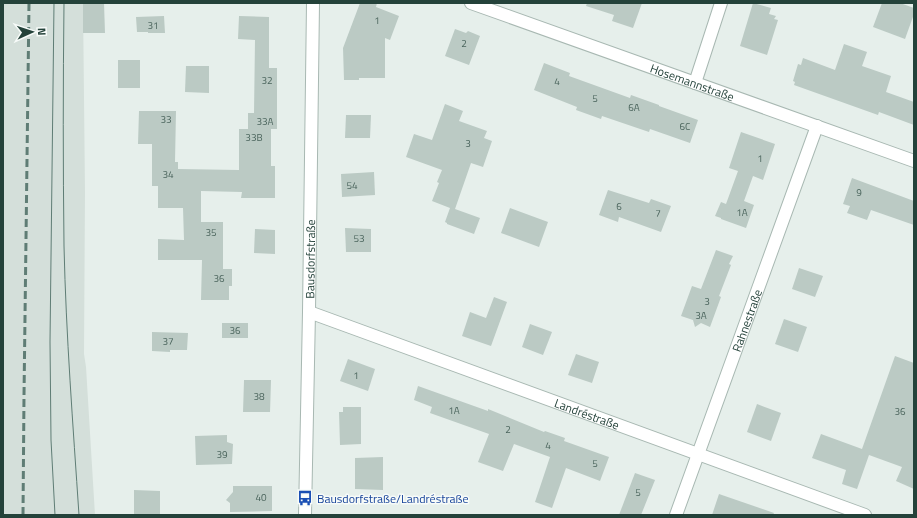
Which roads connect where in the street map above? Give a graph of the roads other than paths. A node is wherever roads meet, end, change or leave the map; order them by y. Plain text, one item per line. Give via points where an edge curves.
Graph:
1 (313, 3) edge
2 (471, 3) edge
3 (721, 3) edge
4 (695, 83) junction
5 (816, 126) junction
6 (914, 161) edge
7 (309, 312) junction
8 (698, 454) junction
9 (305, 515) edge
10 (676, 515) edge
11 (865, 515) edge

1 - 7 street, Bausdorfstraße
2 - 4 street, Hosemannstraße
3 - 4 street
4 - 5 street, Hosemannstraße
5 - 6 street, Hosemannstraße
5 - 8 street, Rahnestraße
7 - 8 street, Landréstraße
7 - 9 street, Bausdorfstraße
8 - 10 street, Rahnestraße
8 - 11 street, Landréstraße

